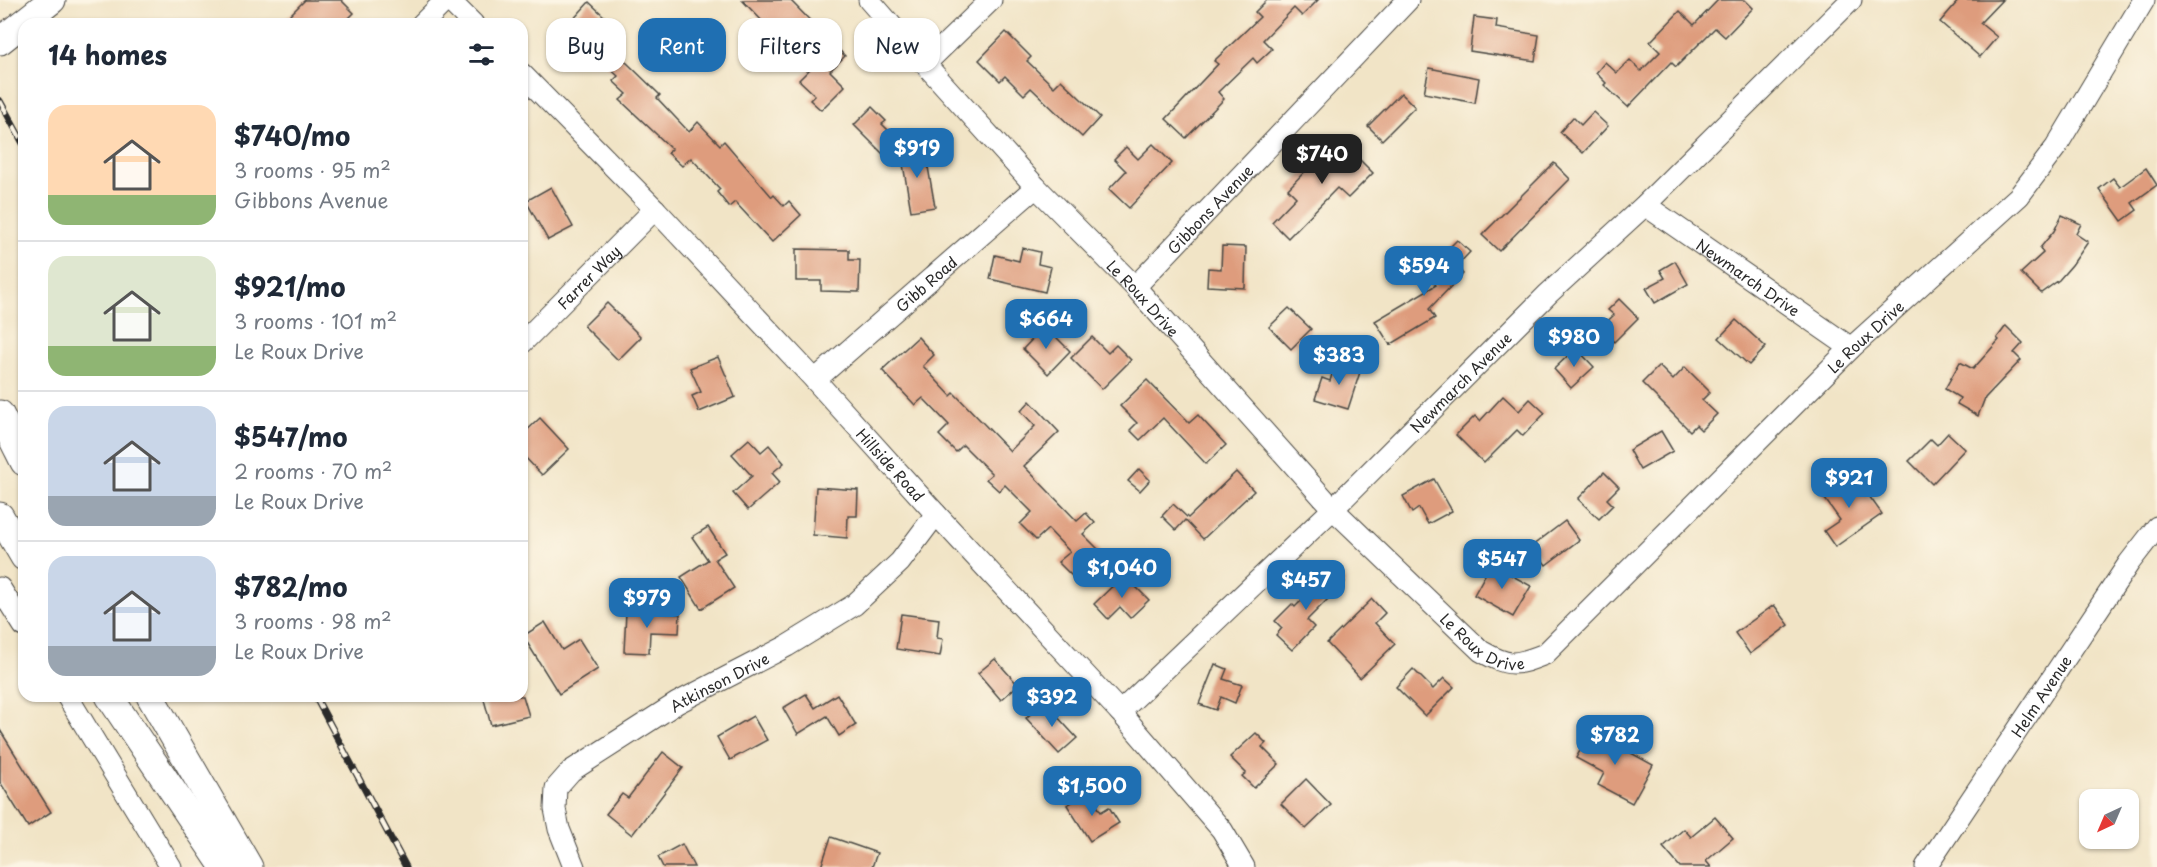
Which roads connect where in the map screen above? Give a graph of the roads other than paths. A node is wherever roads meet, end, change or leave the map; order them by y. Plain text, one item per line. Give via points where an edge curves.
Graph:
1 (52, 0) edge
2 (448, 0) edge
3 (869, 0) edge
4 (991, 0) edge
5 (1408, 0) edge
6 (1851, 0) edge
7 (2144, 0) edge
8 (29, 18) edge
9 (428, 18) edge
10 (467, 18) edge
11 (885, 18) edge
12 (940, 49) edge
13 (932, 72) edge
14 (528, 80) edge
15 (1036, 187) junction
16 (1645, 205) junction
17 (655, 209) junction
18 (1135, 287) junction
19 (528, 338) edge
20 (1851, 348) junction
21 (815, 380) junction
22 (0, 414) edge
23 (18, 450) edge
24 (1333, 509) junction
25 (936, 514) junction
26 (0, 516) edge
27 (2157, 527) edge
28 (18, 547) edge
29 (0, 588) edge
30 (18, 616) edge
31 (71, 702) edge
32 (113, 702) edge
33 (153, 702) edge
34 (1120, 712) junction
35 (171, 867) edge
36 (224, 867) edge
37 (249, 867) edge
38 (574, 867) edge
39 (1245, 867) edge
40 (1926, 867) edge

1 - 8 main road
2 - 9 street
2 - 10 street
3 - 11 street, Le Roux Drive
4 - 12 street
5 - 18 street, Gibbons Avenue
6 - 16 street, Newmarch Avenue
7 - 20 street, Le Roux Drive via 2056,147 2019,196
13 - 15 street, Le Roux Drive
14 - 17 street, Hillside Road
15 - 18 street, Le Roux Drive
15 - 21 street, Gibb Road
16 - 20 street, Newmarch Drive
16 - 24 street, Newmarch Avenue via 1548,294
17 - 19 street, Farrer Way
17 - 21 street, Hillside Road
18 - 24 street, Le Roux Drive
20 - 24 street, Le Roux Drive via 1545,654 1521,663 1501,662 1481,651
21 - 25 street, Hillside Road
22 - 23 main road
24 - 34 street, Newmarch Avenue
25 - 34 street, Hillside Road
25 - 38 street, Atkinson Drive via 900,561 854,605 787,646 677,703 572,771 556,788 555,809
26 - 28 main road
27 - 40 street, Helm Avenue
29 - 30 street
31 - 35 street
32 - 36 main road
33 - 37 main road
34 - 39 street, Hillside Road via 1222,830

